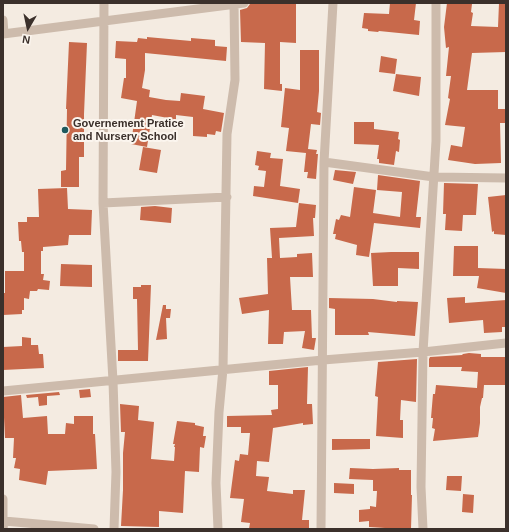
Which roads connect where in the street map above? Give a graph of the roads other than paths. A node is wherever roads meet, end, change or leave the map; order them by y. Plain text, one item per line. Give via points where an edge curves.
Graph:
1 (104, 3) edge
2 (244, 3) edge
3 (333, 3) edge
4 (436, 3) edge
5 (234, 4) edge
6 (3, 20) edge
7 (103, 21) junction
8 (3, 34) edge
9 (324, 162) junction
10 (434, 177) junction
11 (506, 178) edge
12 (227, 197) junction
13 (103, 203) junction
14 (506, 343) edge
15 (423, 352) junction
16 (323, 360) junction
17 (223, 369) junction
18 (113, 381) junction
19 (3, 391) edge
20 (3, 499) edge
21 (3, 521) edge
22 (3, 529) edge
23 (94, 529) edge
24 (114, 529) edge
25 (218, 529) edge
26 (321, 529) edge
27 (423, 529) edge

1 - 7 street
2 - 5 street
3 - 9 street
4 - 10 street
5 - 7 street
5 - 12 street via 235,80 228,134
6 - 8 street
7 - 8 street
7 - 13 street
9 - 10 street
9 - 16 street
10 - 11 street
10 - 15 street
12 - 13 street
12 - 17 street
13 - 18 street
14 - 15 street
15 - 16 street
15 - 27 street
16 - 17 street
16 - 26 street
17 - 18 street
17 - 25 street via 216,483
18 - 19 street
18 - 24 street via 116,472
20 - 21 street
21 - 22 street
21 - 23 street

